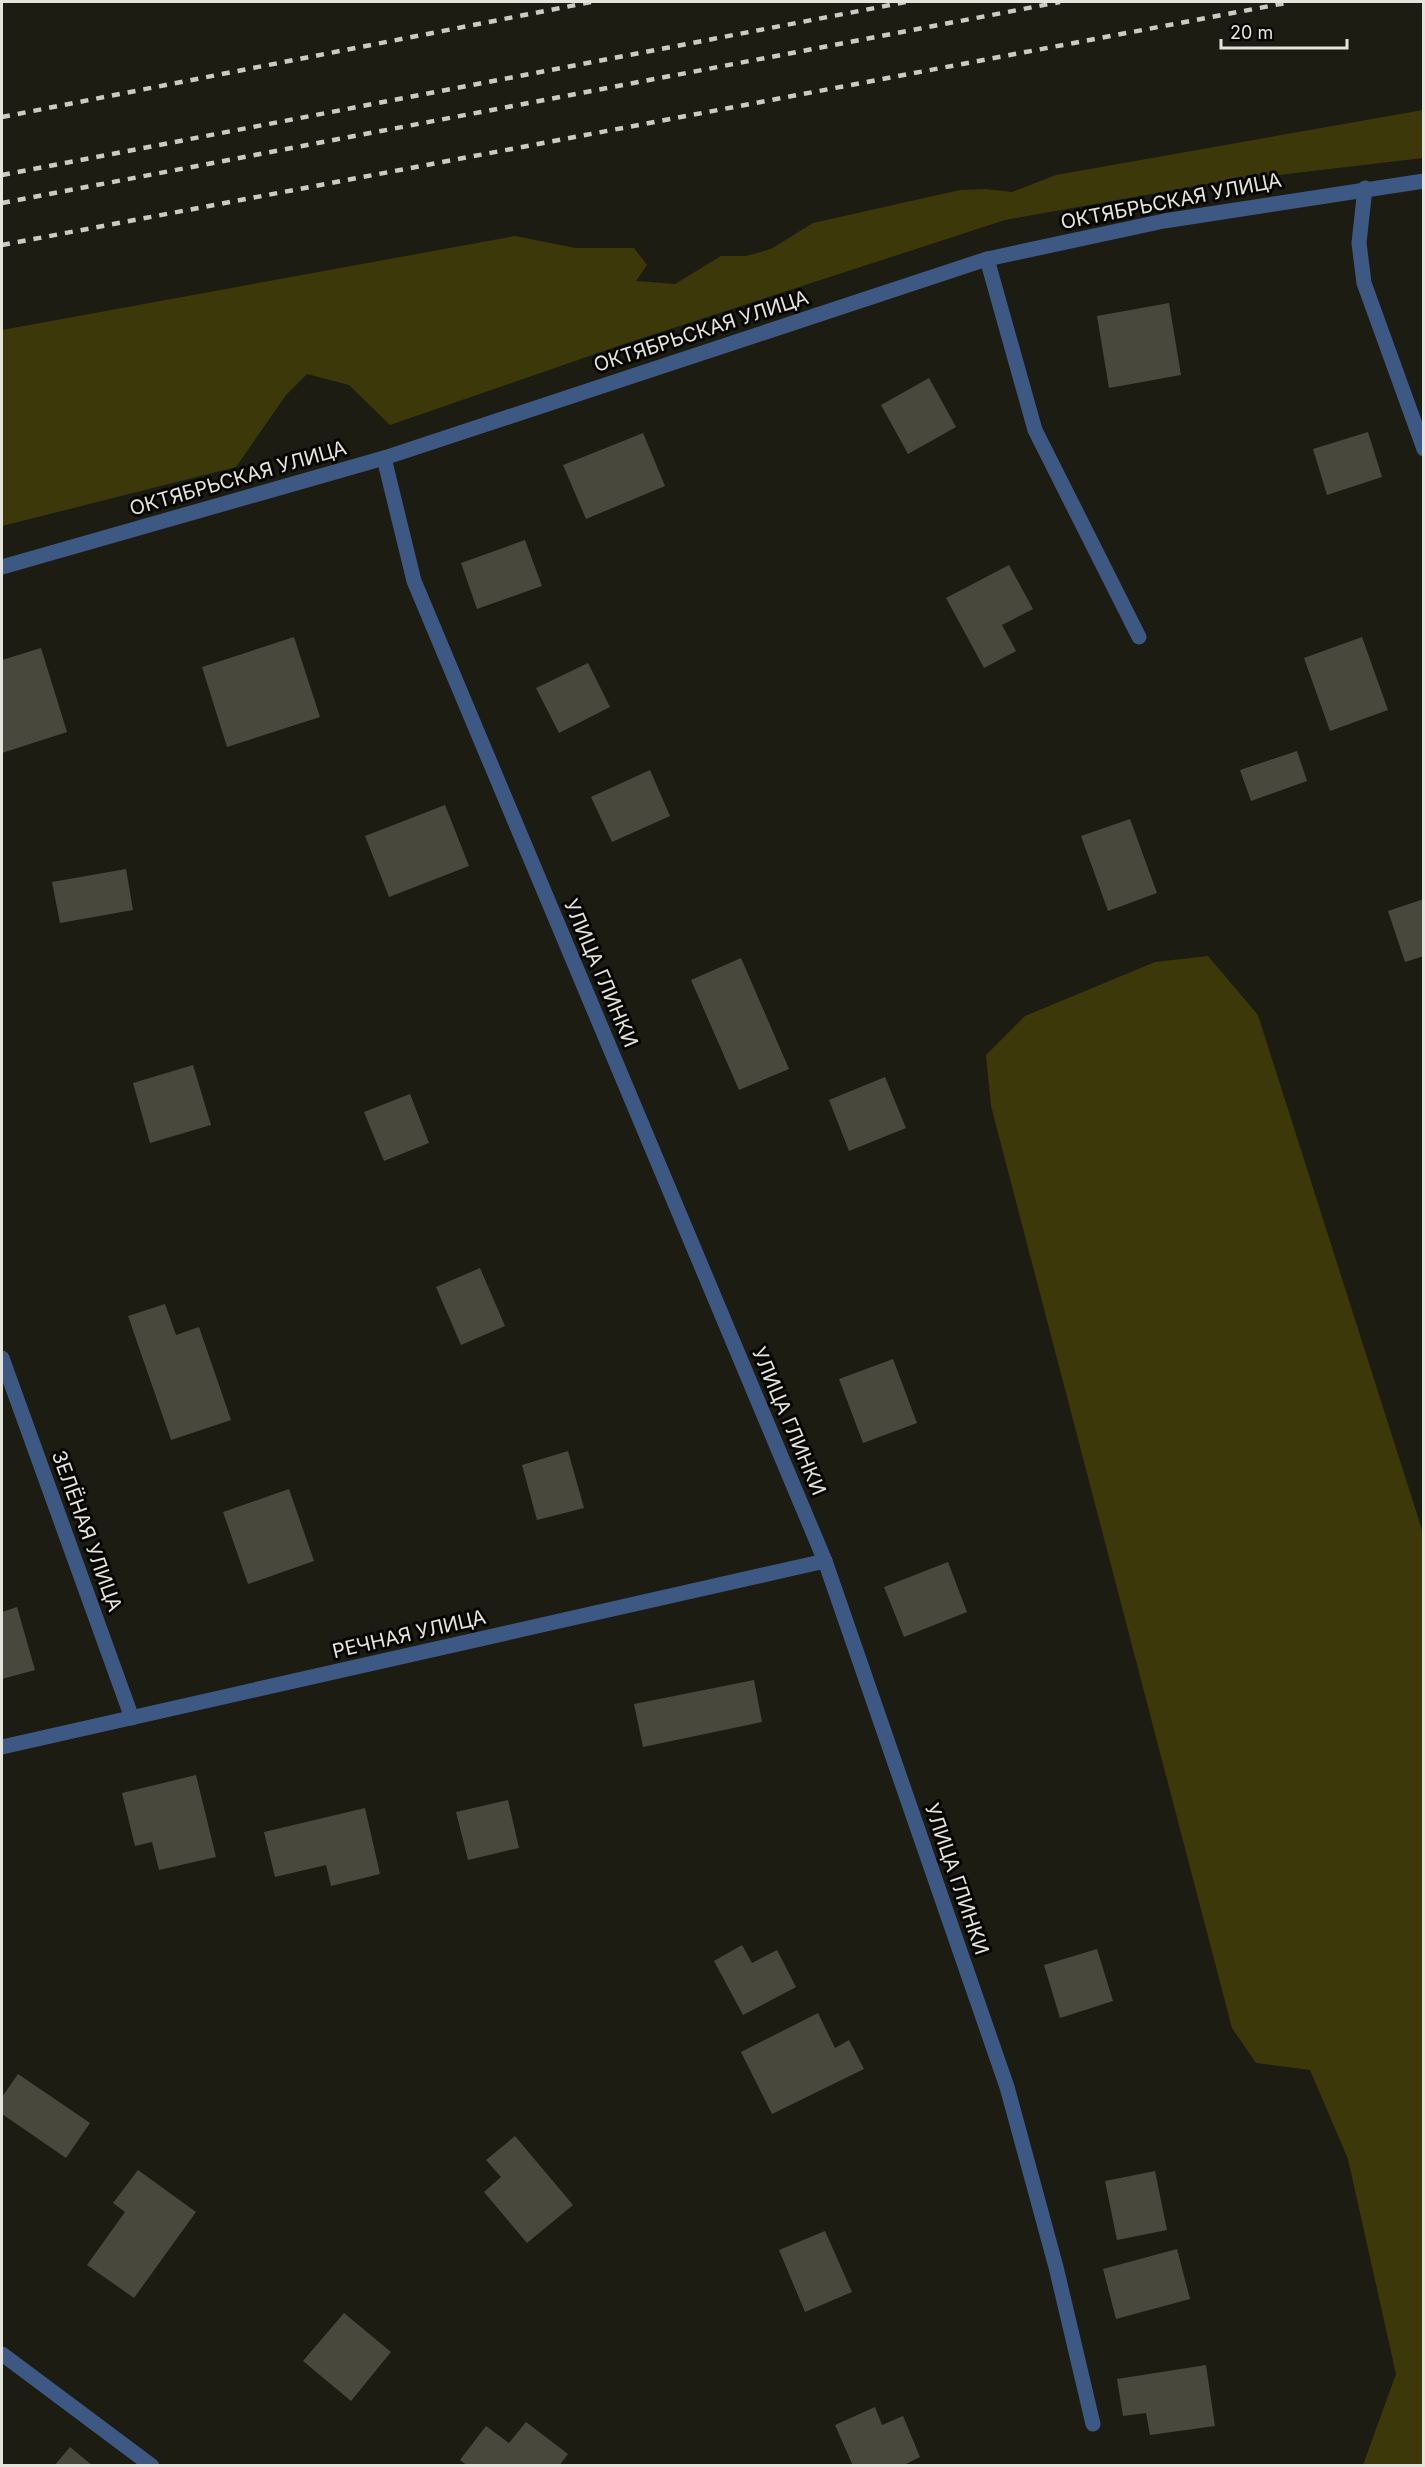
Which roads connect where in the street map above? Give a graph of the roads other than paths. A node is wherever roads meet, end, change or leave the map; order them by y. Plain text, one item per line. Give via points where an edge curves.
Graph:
1 (1424, 181) edge
2 (1365, 188) junction
3 (987, 259) junction
4 (1424, 449) edge
5 (384, 458) junction
6 (2, 567) edge
7 (1139, 637) dead end
8 (2, 1358) edge
9 (825, 1561) junction
10 (132, 1718) junction
11 (2, 1747) edge
12 (2, 2354) edge
13 (1093, 2424) dead end
14 (152, 2466) edge

1 - 2 street, ОКТЯБРЬСКАЯ УЛИЦА
2 - 3 street, ОКТЯБРЬСКАЯ УЛИЦА via 1164,221
2 - 4 street via 1359,243 1364,283
3 - 5 street, ОКТЯБРЬСКАЯ УЛИЦА
3 - 7 street via 1035,430
5 - 6 street, ОКТЯБРЬСКАЯ УЛИЦА
5 - 9 street, УЛИЦА ГЛИНКИ via 414,581
8 - 10 street, ЗЕЛЁНАЯ УЛИЦА
9 - 10 street, РЕЧНАЯ УЛИЦА
9 - 13 street, УЛИЦА ГЛИНКИ via 1007,2087
10 - 11 street, РЕЧНАЯ УЛИЦА
12 - 14 street

